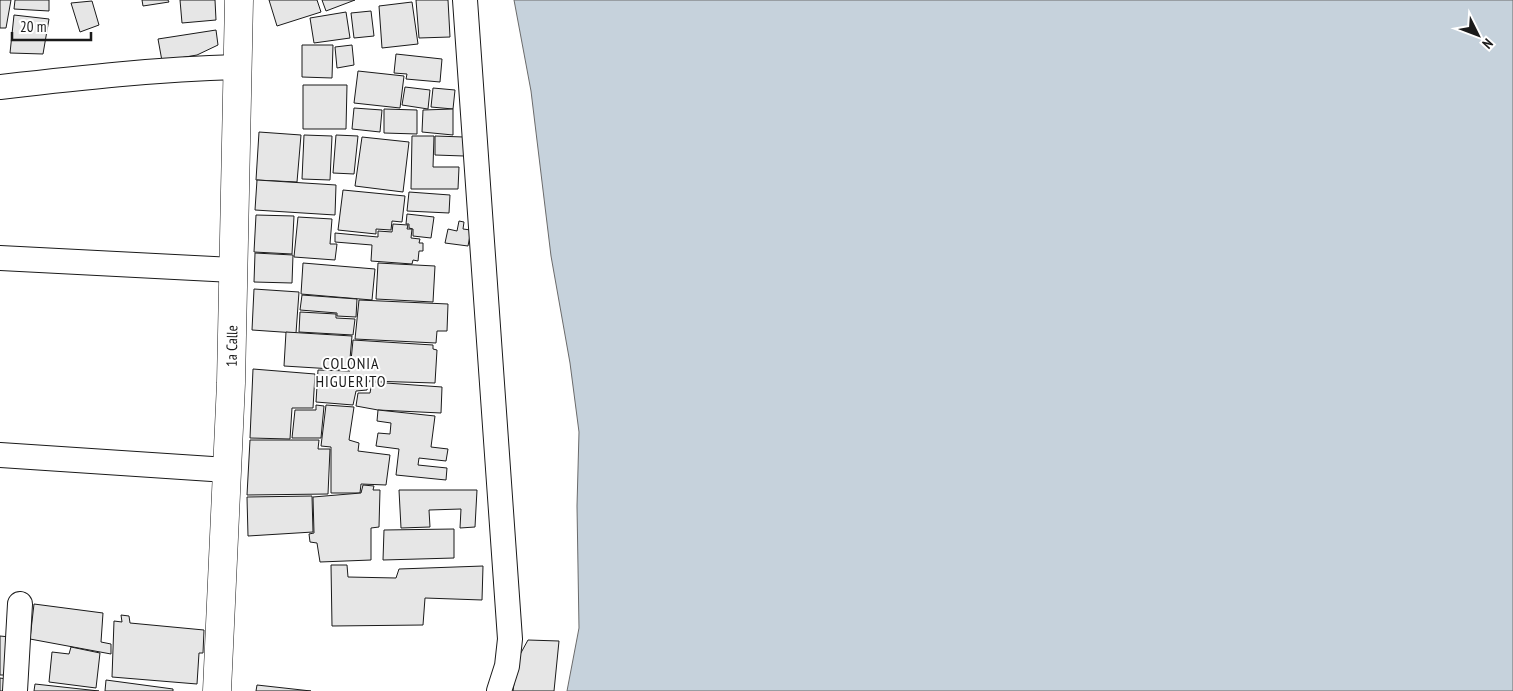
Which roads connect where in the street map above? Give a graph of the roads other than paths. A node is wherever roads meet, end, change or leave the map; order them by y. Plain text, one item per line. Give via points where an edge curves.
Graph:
1 (239, 0) edge
2 (465, 0) edge
3 (237, 68) junction
4 (0, 86) edge
5 (0, 258) edge
6 (233, 270) junction
7 (0, 456) edge
8 (227, 470) junction
9 (20, 604) dead end
10 (15, 691) edge
11 (217, 691) edge
12 (499, 691) edge

1 - 3 street, 1a Calle
2 - 12 street via 510,639 507,666
3 - 4 street via 198,68
3 - 6 street, 1a Calle
5 - 6 street
6 - 8 street, 1a Calle
7 - 8 street
8 - 11 street, 1a Calle
9 - 10 street

